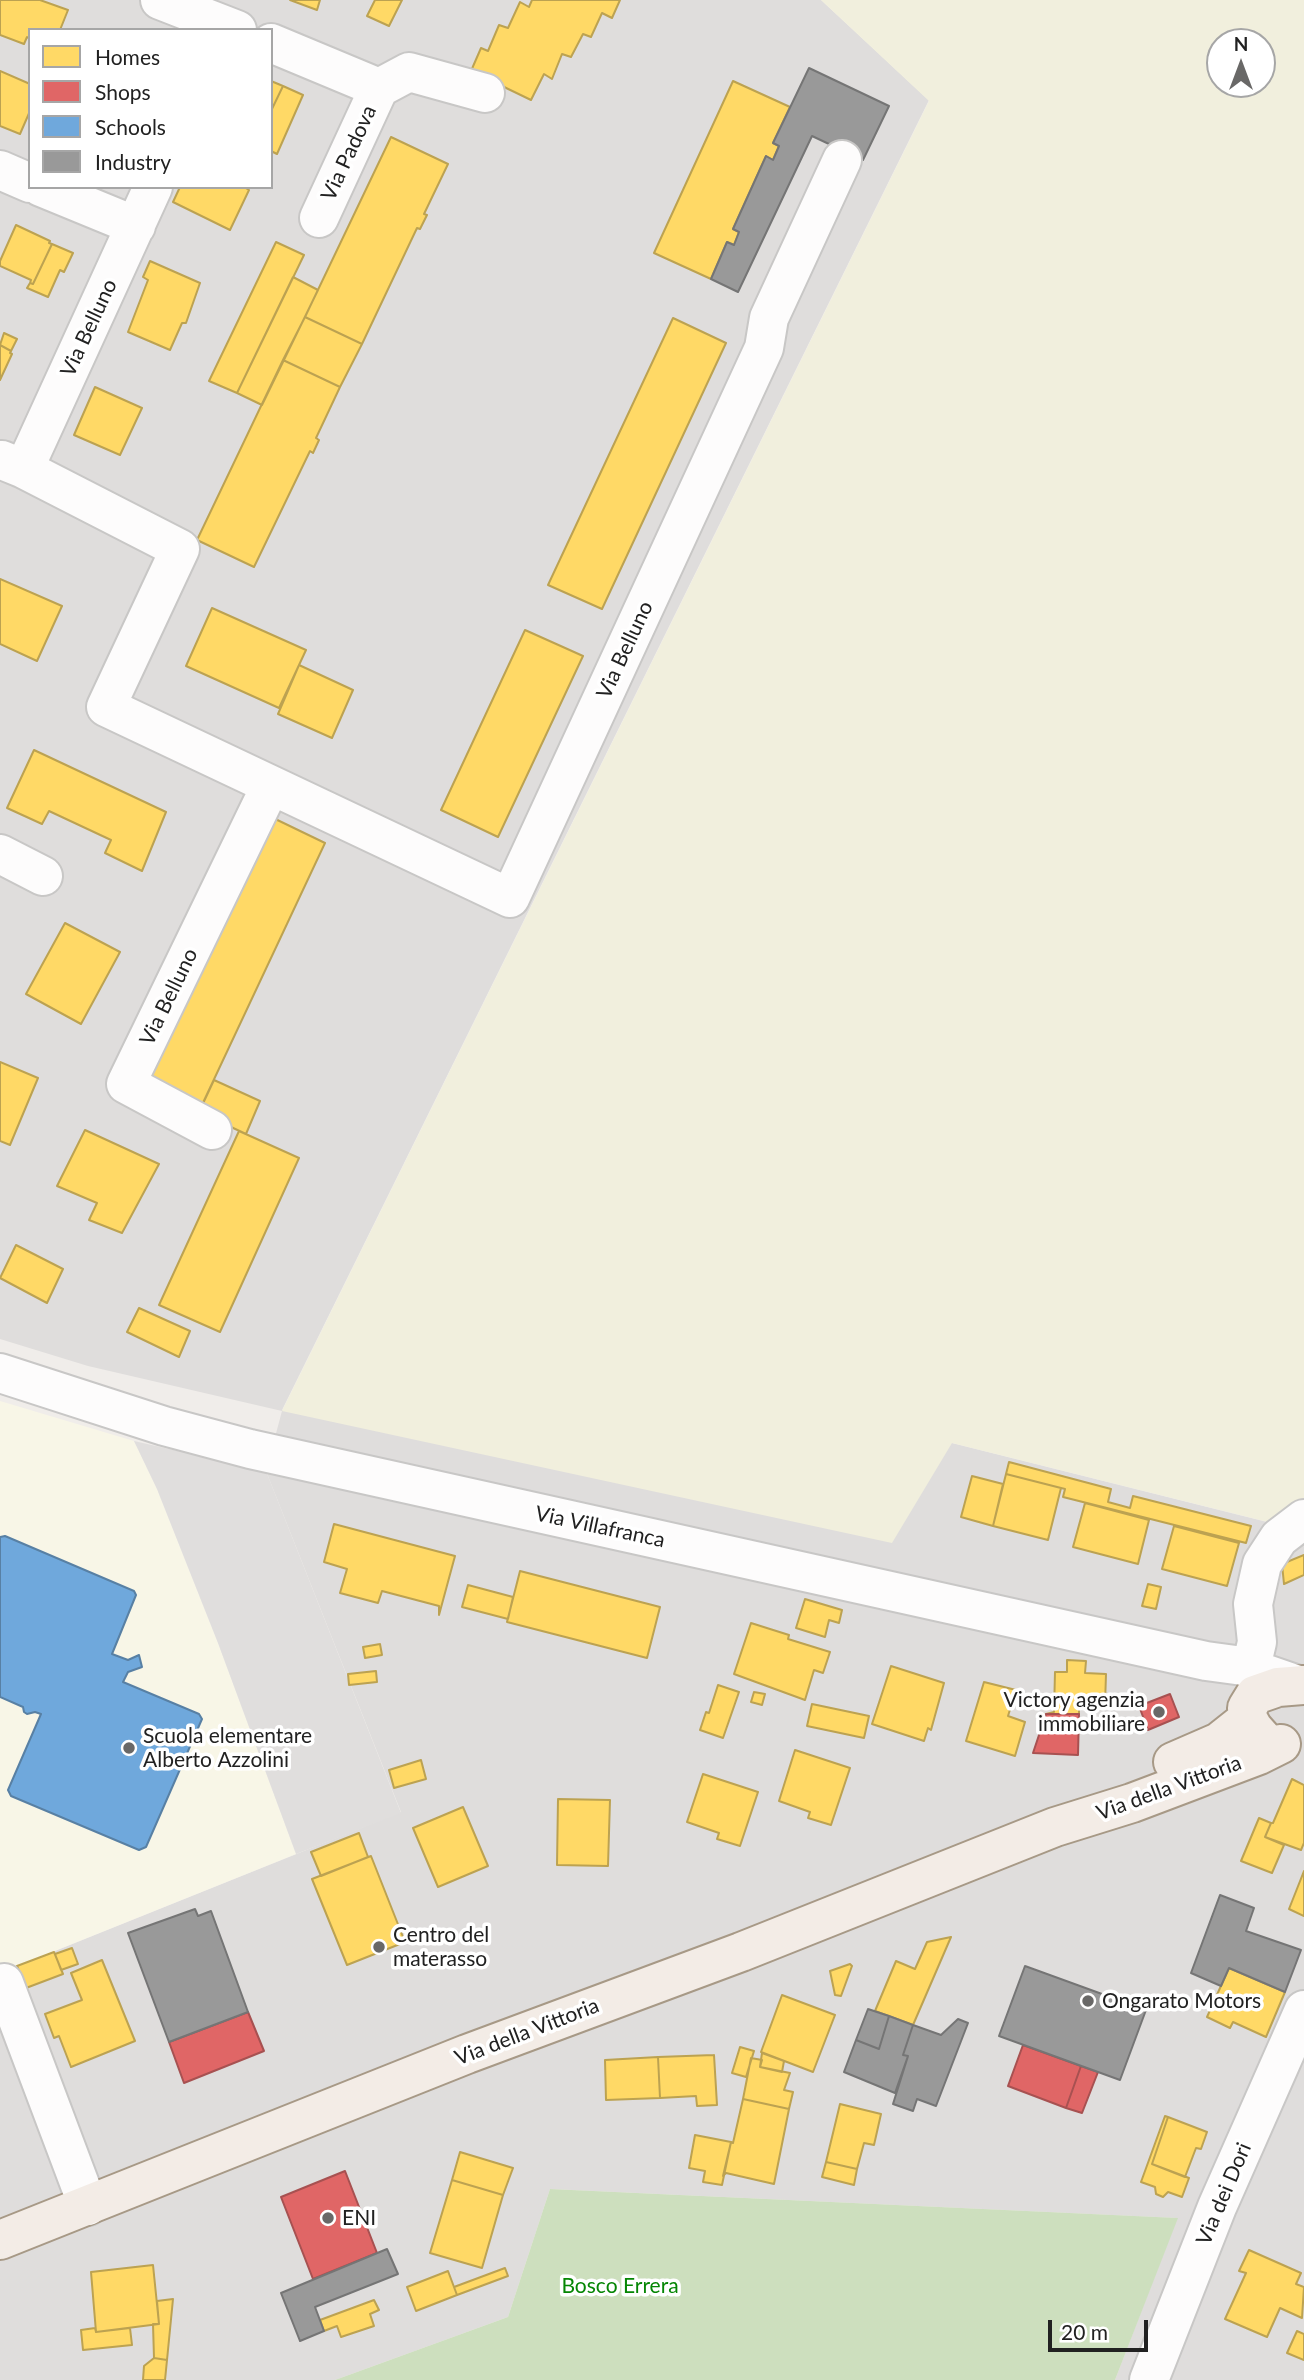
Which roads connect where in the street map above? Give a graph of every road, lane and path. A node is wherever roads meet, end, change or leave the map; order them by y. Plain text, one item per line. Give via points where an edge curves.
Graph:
1 (160, 0) edge
2 (229, 28) edge
3 (273, 44) edge
4 (379, 88) junction
5 (485, 93) dead end
6 (842, 160) dead end
7 (0, 170) edge
8 (28, 182) edge
9 (46, 189) edge
10 (152, 189) edge
11 (319, 218) dead end
12 (136, 226) junction
13 (12, 464) edge
14 (271, 785) junction
15 (0, 854) edge
16 (43, 876) dead end
17 (212, 1129) dead end
18 (0, 1373) edge
19 (1304, 1519) edge
20 (1206, 1661) junction
21 (1251, 1668) junction
22 (1301, 1685) edge
23 (1248, 1713) junction
24 (1292, 1741) edge
25 (1055, 1827) junction
26 (4, 1983) dead end
27 (1304, 2010) edge
28 (88, 2206) junction
29 (0, 2240) edge
30 (1149, 2380) edge

1 - 2 street
3 - 4 street, Via Padova
4 - 5 street, Via Padova via 409,72
4 - 11 street, Via Padova
6 - 14 street, Via Belluno via 769,318 764,348 510,898
7 - 8 street
9 - 12 street
10 - 12 street, Via Belluno
12 - 13 street, Via Belluno
13 - 14 street, Via Belluno via 180,549 106,708
14 - 17 street, Via Belluno via 126,1084
15 - 16 street
18 - 20 street, Via Villafranca via 164,1426 263,1451
19 - 21 street via 1279,1538 1262,1564 1253,1604 1257,1642
20 - 21 street, Via Villafranca
20 - 23 street via 1237,1690
21 - 22 street, Via Villafranca
22 - 23 main road, Via della Vittoria via 1255,1695
23 - 24 main road, Via della Vittoria via 1258,1736
23 - 25 main road, Via della Vittoria via 1235,1731 1219,1742 1153,1771
24 - 25 main road, Via della Vittoria via 1132,1803
25 - 28 main road, Via della Vittoria
26 - 28 street
27 - 30 street, Via dei Dori via 1217,2207
28 - 29 main road, Via della Vittoria

